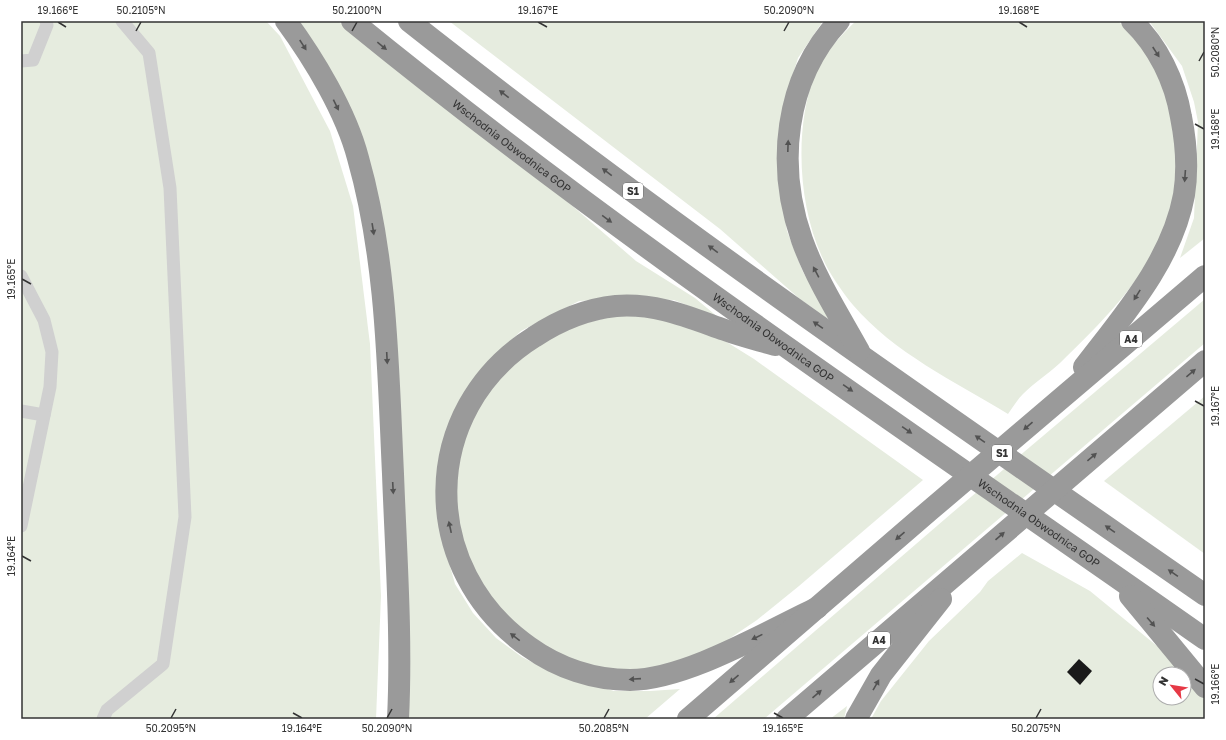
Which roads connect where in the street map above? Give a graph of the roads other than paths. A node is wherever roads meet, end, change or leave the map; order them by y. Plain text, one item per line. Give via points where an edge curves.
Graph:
1 (46, 21) edge
2 (122, 21) edge
3 (286, 21) edge
4 (352, 21) edge
5 (410, 21) edge
6 (839, 21) edge
7 (1132, 21) edge
8 (21, 61) edge
9 (21, 276) edge
10 (1205, 276) edge
11 (793, 350) junction
12 (861, 355) junction
13 (1205, 361) edge
14 (1057, 401) junction
15 (21, 411) edge
16 (44, 415) junction
17 (21, 526) edge
18 (970, 562) junction
19 (1108, 571) junction
20 (1205, 595) edge
21 (817, 608) junction
22 (1205, 639) edge
23 (1205, 687) edge
24 (103, 719) edge
25 (398, 719) edge
26 (688, 719) edge
27 (787, 719) edge
28 (856, 719) edge

1 - 8 lane via 33,60
2 - 24 lane via 149,53 170,188 184,517 164,664 107,710
3 -> 25 highway via 318,71 358,156 374,232 386,334 400,622
4 -> 11 highway, Wschodnia Obwodnica GOP via 446,98 587,205
12 -> 5 highway, S1 via 613,177
12 -> 6 highway via 802,241 795,217 788,165 792,113 798,88 807,65
7 -> 14 highway via 1168,70 1178,100 1186,162 1184,195 1172,233 1157,264 1129,309
9 - 16 lane via 44,320 52,352 50,387
10 - 14 highway, A4
11 -> 19 highway, Wschodnia Obwodnica GOP
21 -> 11 highway via 711,659 664,675 631,680 583,673 537,653 514,637 486,607 472,589 463,569 450,526 446,501 449,454 459,424 474,394 502,360 543,331 566,320 591,310 616,306 657,308 679,312 727,331
20 -> 12 highway, S1
18 -> 13 highway, A4
14 -> 21 highway, A4
15 - 16 lane
16 - 17 lane
27 -> 18 highway, A4
28 -> 18 highway via 881,676
19 - 22 highway, Wschodnia Obwodnica GOP
19 -> 23 highway
21 -> 26 highway, A4

